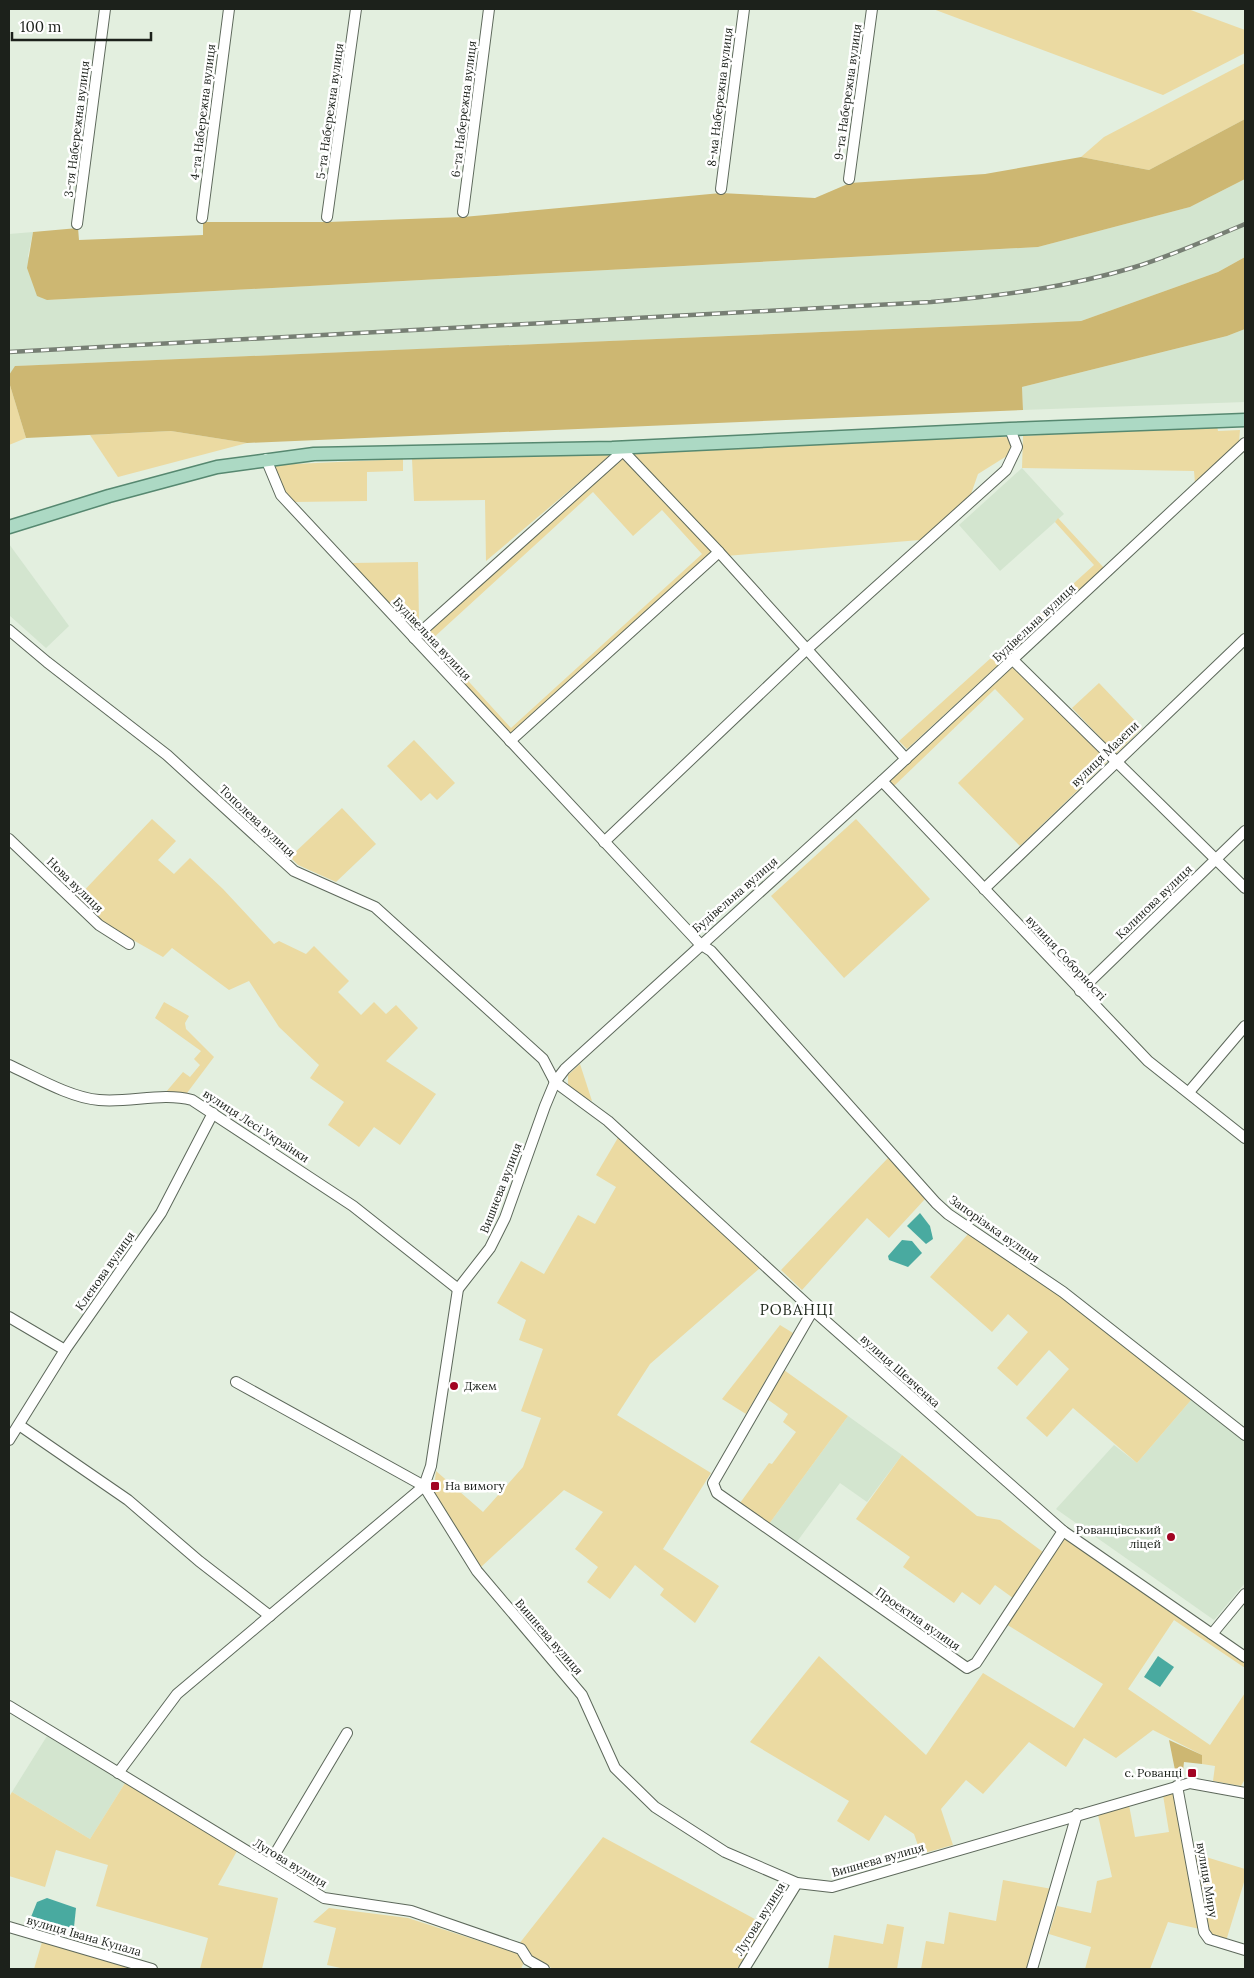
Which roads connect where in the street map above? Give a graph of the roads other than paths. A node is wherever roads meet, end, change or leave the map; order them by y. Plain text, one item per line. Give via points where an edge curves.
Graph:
1 (105, 9) edge
2 (229, 9) edge
3 (356, 9) edge
4 (489, 9) edge
5 (744, 9) edge
6 (872, 9) edge
7 (849, 179) dead end
8 (721, 188) dead end
9 (463, 212) dead end
10 (327, 217) dead end
11 (202, 218) dead end
12 (77, 224) dead end
13 (1245, 420) edge
14 (1010, 429) junction
15 (1245, 443) edge
16 (617, 450) junction
17 (266, 459) junction
18 (9, 527) edge
19 (719, 552) junction
20 (9, 630) edge
21 (414, 638) junction
22 (1245, 639) edge
23 (806, 650) junction
24 (1012, 659) junction
25 (510, 741) junction
26 (906, 759) junction
27 (1116, 760) junction
28 (882, 781) junction
29 (1245, 831) edge
30 (9, 839) edge
31 (604, 842) junction
32 (1216, 859) junction
33 (1245, 888) edge
34 (984, 889) junction
35 (129, 944) dead end
36 (700, 944) junction
37 (1080, 990) junction
38 (1245, 1026) edge
39 (9, 1065) edge
40 (555, 1082) junction
41 (1189, 1092) junction
42 (213, 1113) junction
43 (1245, 1138) edge
44 (458, 1289) junction
45 (813, 1310) junction
46 (9, 1317) edge
47 (65, 1350) junction
48 (236, 1382) dead end
49 (19, 1425) junction
50 (1245, 1435) edge
51 (9, 1440) edge
52 (424, 1486) junction
53 (1063, 1531) junction
54 (1245, 1594) edge
55 (270, 1616) junction
56 (1212, 1634) junction
57 (1245, 1657) edge
58 (9, 1706) edge
59 (347, 1733) dead end
60 (118, 1773) junction
61 (1177, 1786) junction
62 (1245, 1793) edge
63 (1077, 1814) junction
64 (268, 1864) junction
65 (797, 1883) junction
66 (9, 1927) edge
67 (1245, 1950) edge
68 (526, 1965) edge
69 (152, 1969) edge
70 (544, 1969) edge
71 (744, 1969) edge
72 (1032, 1969) edge

1 - 12 street, 3-тя Набережна вулиця
2 - 11 street, 4-та Набережна вулиця
3 - 10 street, 5-та Набережна вулиця
4 - 9 street, 6-та Набережна вулиця
5 - 8 street, 8-ма Набережна вулиця
6 - 7 street, 9-та Набережна вулиця
13 - 14 main road
14 - 16 main road
14 - 23 street via 1018,447 1006,470
15 - 24 street, Будівельна вулиця
16 - 17 main road via 314,454
16 - 19 street
16 - 21 street
17 - 18 main road via 174,477
17 - 21 street, Будівельна вулиця via 281,494
19 - 23 street
19 - 25 street
20 - 40 street, Тополева вулиця via 167,755 294,871 375,907 543,1059
21 - 25 street, Будівельна вулиця
22 - 27 street, вулиця Мазепи
23 - 26 street
23 - 31 street
24 - 26 street, Будівельна вулиця
24 - 27 street
25 - 31 street, Будівельна вулиця
26 - 28 street, Будівельна вулиця
27 - 32 street
27 - 34 street, вулиця Мазепи
28 - 34 street, вулиця Соборності
28 - 36 street, Будівельна вулиця
29 - 32 street, Калинова вулиця
30 - 35 street, Нова вулиця via 99,925
31 - 36 street, Будівельна вулиця
32 - 33 street
32 - 37 street, Калинова вулиця
34 - 37 street, вулиця Соборності
36 - 40 street, Вишнева вулиця via 565,1069
36 - 50 street, Запорізька вулиця via 711,951 942,1209 1063,1292
37 - 41 street, вулиця Соборності via 1148,1061
38 - 41 street
39 - 42 street, вулиця Лесі Українки via 84,1098 100,1101 178,1096 192,1100
40 - 44 street, Вишнева вулиця via 505,1218 490,1248
40 - 45 street, вулиця Шевченка via 608,1121
41 - 43 street, вулиця Соборності
42 - 44 street, вулиця Лесі Українки via 353,1206
42 - 47 street, Кленова вулиця via 161,1213
44 - 52 street, Вишнева вулиця via 431,1466
45 - 53 street, вулиця Шевченка
45 - 53 street, Проектна вулиця via 713,1483 717,1493 968,1668 976,1664
46 - 47 street
47 - 49 street, Кленова вулиця
48 - 52 street
49 - 51 street, Кленова вулиця
49 - 55 street via 128,1500
52 - 55 street
52 - 65 street, Вишнева вулиця via 477,1572 582,1695 615,1768 655,1807 725,1852
53 - 56 street, вулиця Шевченка
54 - 56 street
55 - 60 street via 177,1694
56 - 57 street, вулиця Шевченка
58 - 60 street, Лугова вулиця
59 - 64 street
60 - 64 street, Лугова вулиця
61 - 62 street, Вишнева вулиця via 1190,1783
61 - 63 street, Вишнева вулиця
61 - 67 street, вулиця Миру via 1204,1932 1210,1939
63 - 65 street, Вишнева вулиця via 832,1887
63 - 72 street
64 - 68 street, Лугова вулиця via 324,1898 411,1911 521,1949
65 - 71 street, Лугова вулиця
66 - 69 street, вулиця Івана Купала
68 - 70 street, Лугова вулиця

